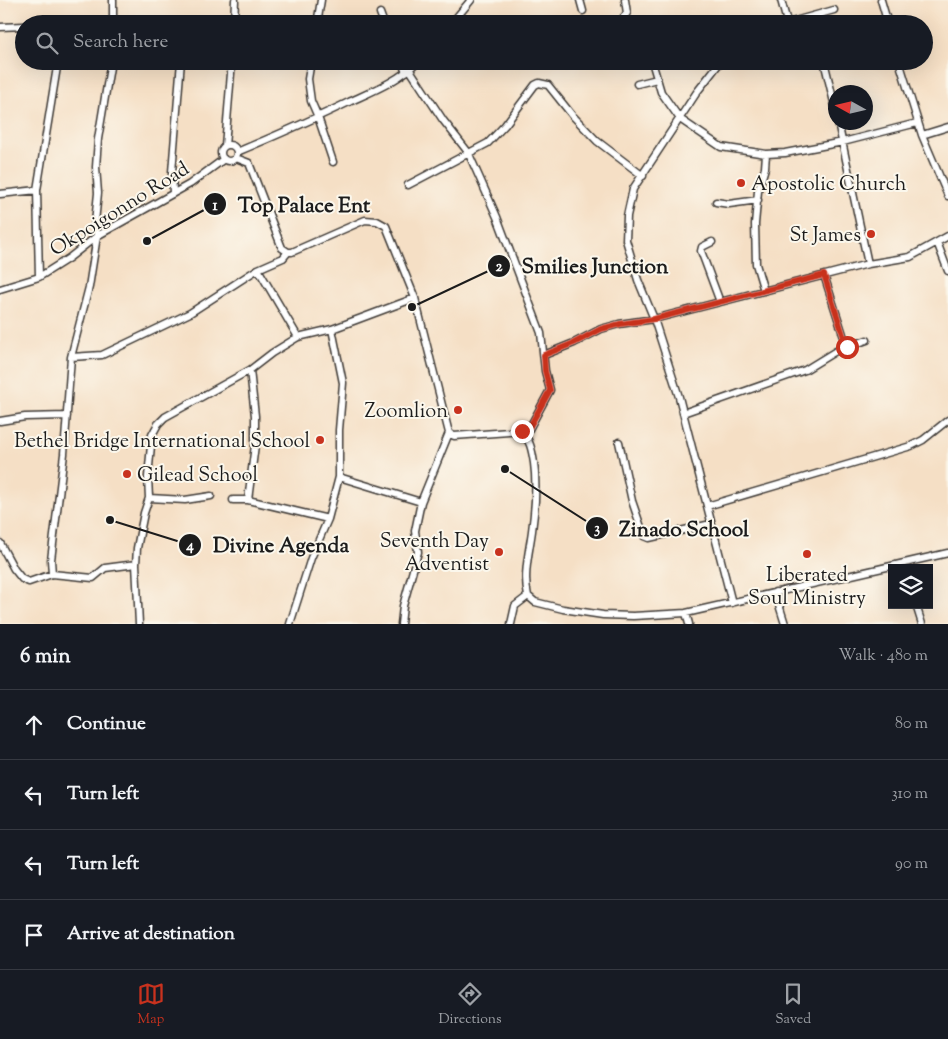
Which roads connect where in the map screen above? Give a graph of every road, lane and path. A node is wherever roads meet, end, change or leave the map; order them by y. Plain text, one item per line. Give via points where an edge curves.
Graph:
1 (113, 0) edge
2 (236, 0) edge
3 (321, 0) edge
4 (471, 0) edge
5 (580, 0) edge
6 (625, 0) edge
7 (781, 0) edge
8 (881, 0) edge
9 (834, 10) dead end
10 (583, 11) dead end
11 (113, 15) edge
12 (235, 15) edge
13 (318, 15) edge
14 (458, 15) edge
15 (625, 15) edge
16 (784, 15) edge
17 (814, 15) edge
18 (885, 15) edge
19 (0, 26) edge
20 (15, 26) edge
21 (57, 70) edge
22 (109, 70) edge
23 (180, 70) edge
24 (231, 70) edge
25 (310, 70) edge
26 (654, 70) edge
27 (714, 70) edge
28 (826, 70) edge
29 (902, 70) edge
30 (408, 71) joint
31 (657, 79) junction
32 (637, 84) dead end
33 (830, 85) edge
34 (318, 117) junction
35 (680, 118) junction
36 (917, 123) junction
37 (948, 127) edge
38 (840, 130) edge
39 (922, 135) junction
40 (842, 142) junction
41 (225, 146) junction
42 (468, 152) junction
43 (766, 154) junction
44 (236, 155) junction
45 (224, 159) junction
46 (333, 162) dead end
47 (643, 176) junction
48 (408, 185) dead end
49 (37, 190) junction
50 (173, 193) junction
51 (0, 194) edge
52 (948, 196) edge
53 (758, 200) junction
54 (716, 202) dead end
55 (97, 236) junction
56 (948, 236) edge
57 (712, 242) dead end
58 (937, 242) junction
59 (288, 252) junction
60 (868, 264) junction
61 (258, 269) junction
62 (948, 271) edge
63 (824, 275) junction
64 (39, 277) junction
65 (0, 288) edge
66 (764, 290) junction
67 (415, 298) junction
68 (720, 302) junction
69 (654, 319) junction
70 (332, 330) junction
71 (298, 337) junction
72 (867, 340) dead end
73 (847, 347) junction
74 (544, 355) junction
75 (71, 357) junction
76 (250, 370) junction
77 (683, 414) junction
78 (68, 416) junction
79 (948, 420) edge
80 (0, 421) edge
81 (522, 431) junction
82 (449, 433) junction
83 (619, 442) dead end
84 (339, 477) junction
85 (211, 496) dead end
86 (149, 498) junction
87 (233, 500) dead end
88 (248, 500) junction
89 (421, 502) junction
90 (707, 506) junction
91 (328, 519) junction
92 (711, 524) junction
93 (0, 543) edge
94 (948, 552) edge
95 (136, 564) junction
96 (907, 564) edge
97 (888, 568) edge
98 (52, 574) junction
99 (775, 592) junction
100 (528, 596) junction
101 (732, 603) junction
102 (917, 609) edge
103 (686, 613) junction
104 (139, 624) edge
105 (290, 624) edge
106 (401, 624) edge
107 (511, 624) edge
108 (689, 624) edge
109 (785, 624) edge
110 (922, 624) edge

1 - 11 street
2 - 12 street
3 - 13 street
4 - 14 street
5 - 10 street
6 - 15 street
7 - 16 street
8 - 18 street
9 - 17 street
19 - 20 street
21 - 49 street
22 - 55 street via 98,138
23 - 50 street
24 - 41 street
25 - 34 street via 311,101
26 - 31 street
27 - 35 street
28 - 33 street
29 - 36 street
30 - 34 street
30 - 42 street
31 - 32 street
31 - 35 street
34 - 44 street
34 - 46 street
35 - 43 street via 721,147
35 - 47 street
36 - 39 street
36 - 40 street
37 - 39 street
38 - 40 street
39 - 52 street
40 - 43 street
40 - 60 street
41 - 44 street via 233,146
41 - 45 street via 222,151
42 - 47 street via 488,143 535,85 544,83 597,141
42 - 48 street
42 - 74 street via 541,332
43 - 53 street
44 - 45 street via 232,160
44 - 59 street via 249,163 282,248
45 - 50 street, Okpoigonno Road
47 - 69 street via 633,189 626,240
49 - 51 street
49 - 64 street
50 - 55 street, Okpoigonno Road
53 - 54 street via 729,204
53 - 66 street via 756,264
55 - 64 street, Okpoigonno Road
55 - 75 street
56 - 58 street
57 - 68 street via 700,251
58 - 60 street via 910,257
58 - 62 street
59 - 61 street via 284,258
59 - 67 street via 365,220 377,221 386,226
60 - 63 street
61 - 71 street
61 - 75 street via 190,313 102,354
63 - 66 street
63 - 73 street
64 - 65 street, Okpoigonno Road
66 - 68 street
67 - 70 street
67 - 82 street
68 - 69 street
69 - 74 street via 601,329
69 - 77 street
70 - 71 street
70 - 84 street via 343,383
71 - 76 street
72 - 73 street
73 - 77 street via 805,370
74 - 81 street via 550,390 529,428
75 - 78 street
76 - 86 street via 158,424 152,435 150,451
76 - 88 street via 255,445
77 - 90 street
78 - 80 street
78 - 98 street
79 - 90 street via 911,446
81 - 82 street via 454,436
81 - 100 street via 532,450 536,483 525,584
82 - 89 street
83 - 92 street via 632,501 644,536 649,538
84 - 89 street
84 - 91 street
85 - 86 street via 185,500
86 - 95 street
87 - 88 street
88 - 91 street
89 - 106 street via 416,531 418,552
90 - 92 street
91 - 105 street via 311,558
92 - 101 street
93 - 98 street via 22,579 30,582
94 - 96 street
95 - 98 street via 106,568 93,578
95 - 104 street
97 - 99 street
99 - 101 street
99 - 109 street
100 - 103 street via 535,602 604,615
100 - 107 street via 515,606
101 - 103 street
102 - 110 street
103 - 108 street

